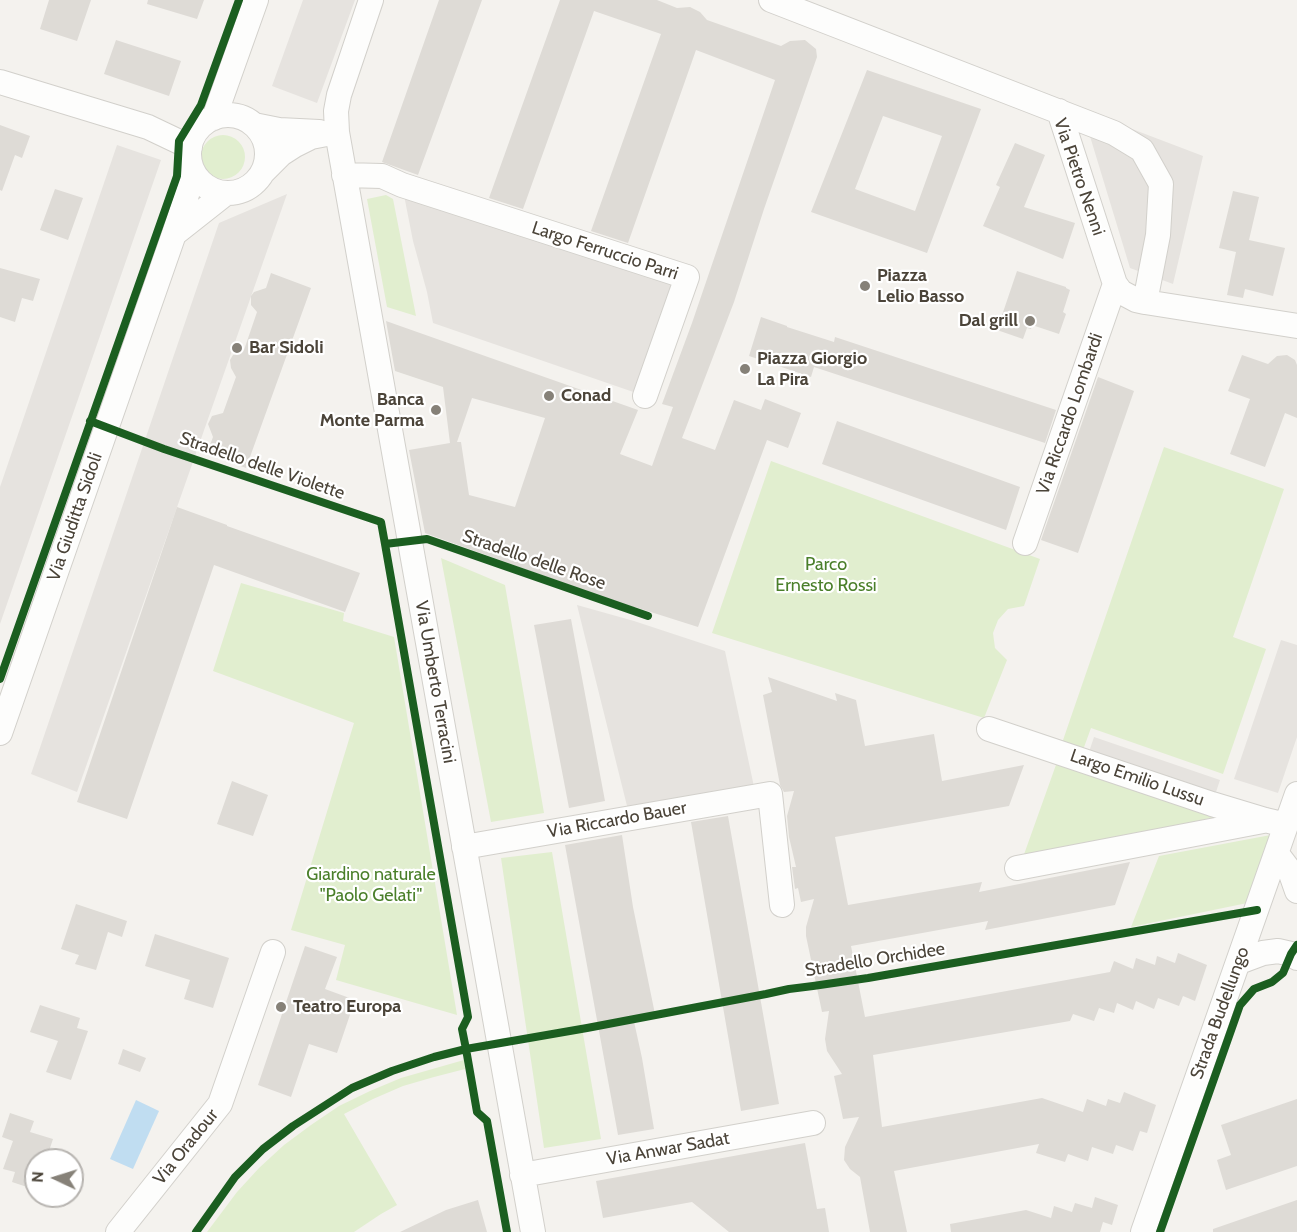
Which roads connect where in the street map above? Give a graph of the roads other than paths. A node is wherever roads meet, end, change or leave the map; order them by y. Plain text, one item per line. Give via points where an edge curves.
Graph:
1 (256, 0) edge
2 (371, 0) edge
3 (771, 0) edge
4 (233, 64) junction
5 (0, 82) edge
6 (1059, 111) junction
7 (214, 118) junction
8 (246, 121) junction
9 (337, 132) junction
10 (190, 147) junction
11 (263, 172) junction
12 (194, 173) junction
13 (344, 174) junction
14 (226, 193) junction
15 (174, 234) junction
16 (1115, 284) junction
17 (1145, 302) junction
18 (1297, 326) edge
19 (645, 396) dead end
20 (1025, 543) dead end
21 (1, 727) edge
22 (989, 729) dead end
23 (1297, 794) edge
24 (1276, 823) junction
25 (464, 847) junction
26 (1277, 854) junction
27 (1017, 868) dead end
28 (1297, 891) edge
29 (1297, 898) edge
30 (1260, 899) junction
31 (782, 905) dead end
32 (1252, 924) junction
33 (273, 952) dead end
34 (1288, 955) edge
35 (1239, 962) junction
36 (813, 1124) dead end
37 (522, 1175) junction
38 (118, 1232) edge
39 (532, 1232) edge
40 (1143, 1232) edge

1 - 4 street
2 - 9 street via 339,95
3 - 6 street, Via Pietro Nenni
4 - 7 street
4 - 8 street
5 - 10 street via 148,128
6 - 16 street, Via Pietro Nenni
6 - 17 street via 1114,133 1142,150 1161,184 1158,235
7 - 8 street via 226,116
7 - 10 street via 203,125
8 - 9 street via 279,130
8 - 11 street via 261,133 265,142 267,162
9 - 11 street via 295,145
9 - 13 street, Via Umberto Terracini
10 - 12 street, Via Giuditta Sidoli
11 - 14 street via 248,188
12 - 14 street via 213,190
12 - 15 street, Via Giuditta Sidoli
13 - 19 street, Largo Ferruccio Parri via 381,176 687,277
13 - 25 street, Via Umberto Terracini
14 - 15 street
15 - 21 street, Via Giuditta Sidoli
16 - 17 street via 1121,292
16 - 20 street, Via Riccardo Lombardi
17 - 18 street
22 - 24 street, Largo Emilio Lussu
23 - 24 street, Strada Budellungo
24 - 26 street, Strada Budellungo
24 - 27 street
25 - 31 street, Via Riccardo Bauer via 770,794
25 - 37 street, Via Umberto Terracini
26 - 28 street via 1290,871
26 - 30 street, Strada Budellungo
29 - 30 street
30 - 32 street, Strada Budellungo
32 - 34 street
32 - 35 street, Strada Budellungo
33 - 38 street, Via Oradour via 220,1104
34 - 35 street via 1263,953
35 - 40 street, Strada Budellungo
36 - 37 street, Via Anwar Sadat
37 - 39 street, Via Umberto Terracini

